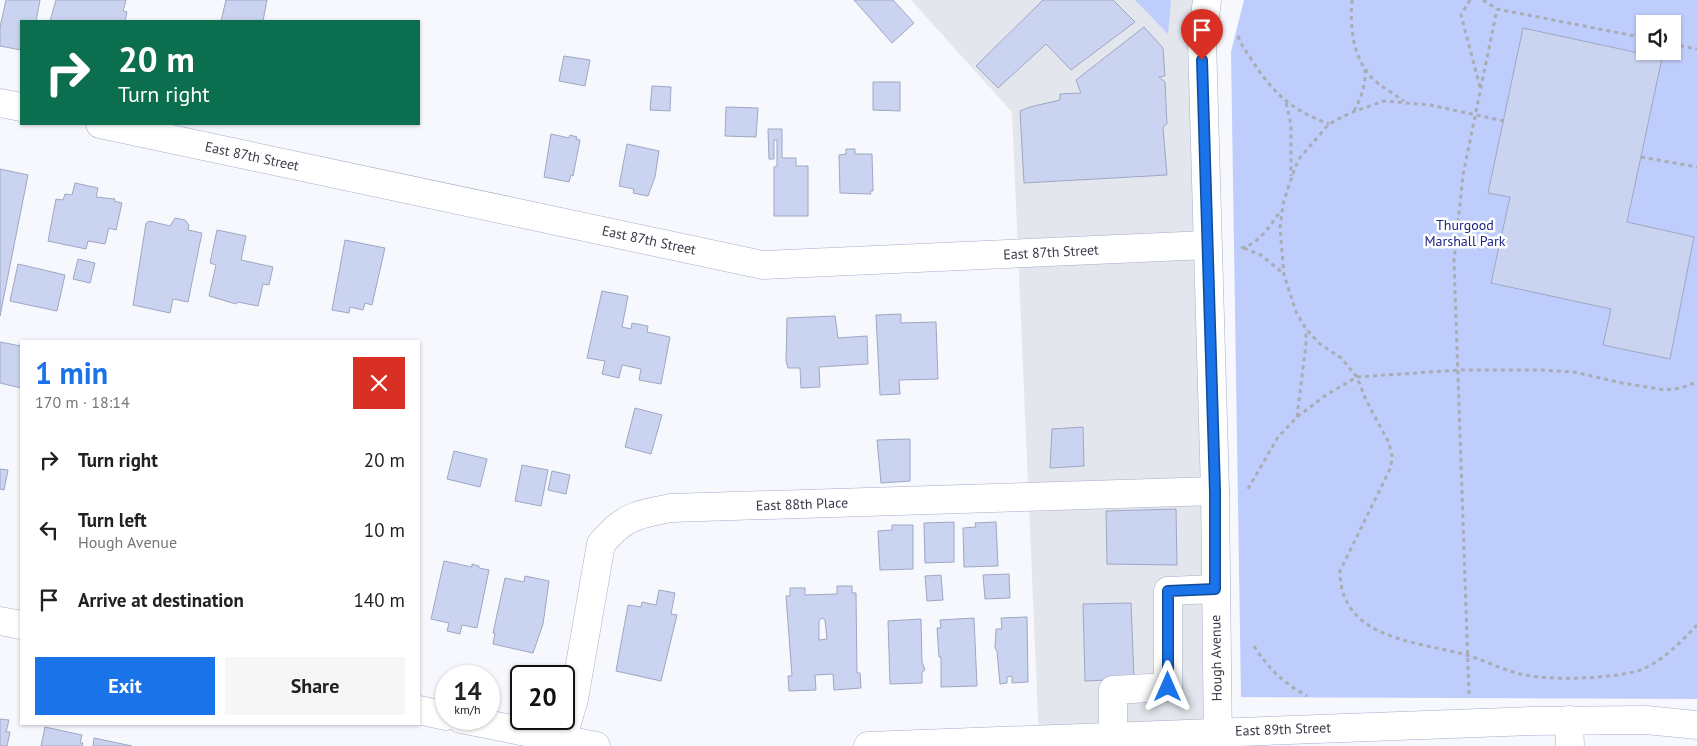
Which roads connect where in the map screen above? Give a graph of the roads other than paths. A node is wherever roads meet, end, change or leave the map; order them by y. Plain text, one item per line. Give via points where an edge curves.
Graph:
1 (1207, 0) edge
2 (0, 102) edge
3 (20, 107) edge
4 (105, 125) edge
5 (1206, 245) junction
6 (1215, 491) junction
7 (1215, 589) junction
8 (0, 621) edge
9 (20, 625) edge
10 (420, 710) edge
11 (435, 714) edge
12 (1697, 725) edge
13 (500, 727) edge
14 (1570, 733) edge
15 (1113, 736) junction
16 (1218, 739) edge
17 (562, 740) junction
18 (596, 746) edge
19 (868, 746) edge

1 - 5 street, Hough Avenue via 1202,41
2 - 3 street
4 - 5 street, East 87th Street via 763,265
5 - 6 street, Hough Avenue
6 - 7 street, Hough Avenue
6 - 17 street, East 88th Place via 670,508 640,515 616,526 601,544 574,699
7 - 15 street via 1168,591 1168,687 1113,690
7 - 16 street, Hough Avenue
8 - 9 street
10 - 11 street
12 - 14 street, East 89th Street via 1646,720
13 - 17 street
14 - 16 street, East 89th Street
15 - 16 street, East 89th Street
15 - 19 street, East 89th Street
17 - 18 street

